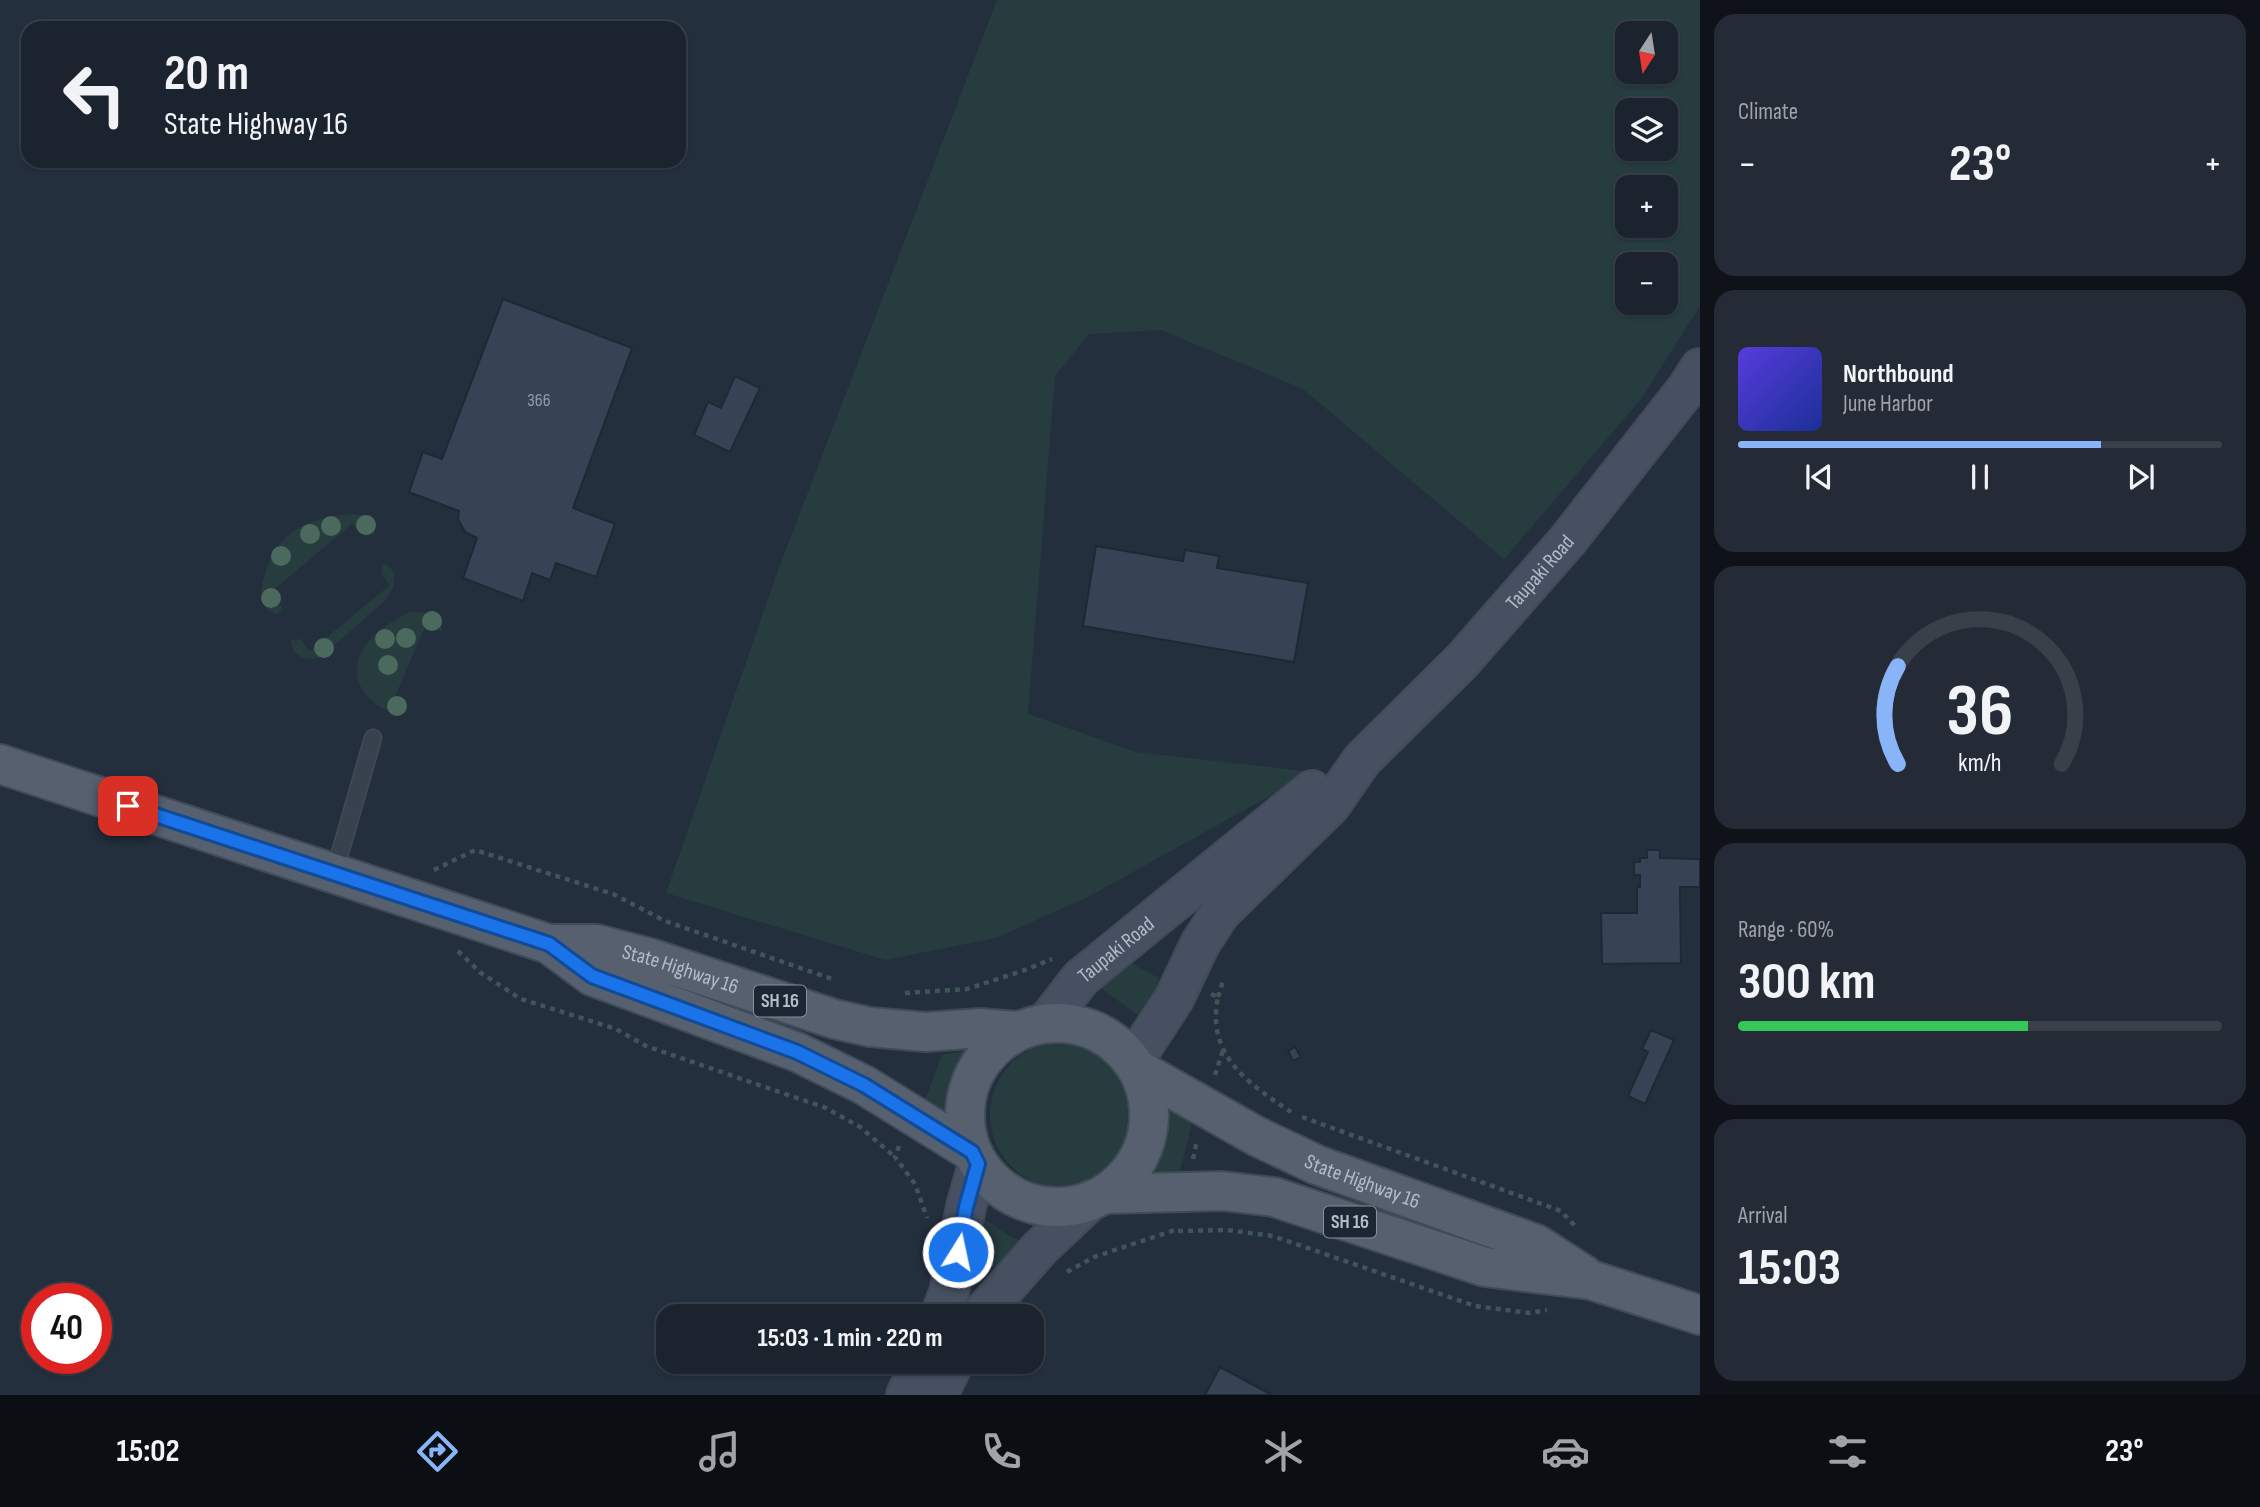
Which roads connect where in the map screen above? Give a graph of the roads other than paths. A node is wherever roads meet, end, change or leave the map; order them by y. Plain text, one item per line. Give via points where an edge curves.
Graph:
1 (1700, 368) edge
2 (373, 738) dead end
3 (1362, 760) junction
4 (0, 764) edge
5 (334, 874) junction
6 (549, 944) junction
7 (1031, 1027) junction
8 (1137, 1065) junction
9 (975, 1158) junction
10 (1098, 1197) junction
11 (1591, 1280) junction
12 (944, 1304) edge
13 (991, 1304) edge
14 (1700, 1315) edge
15 (916, 1374) edge
16 (948, 1374) edge
17 (906, 1395) edge
18 (938, 1395) edge

1 - 3 street, Taupaki Road via 1568,540 1462,661
2 - 5 lane
3 - 7 street, Taupaki Road via 1319,784 1081,978
3 - 8 street, Taupaki Road via 1329,806 1220,913
4 - 5 main road, State Highway 16 / SH 16
5 - 6 main road, State Highway 16 / SH 16
6 - 7 main road, State Highway 16 / SH 16 via 596,944 870,1027 926,1032
6 - 9 main road, State Highway 16 / SH 16 via 592,976 797,1052 864,1085
7 - 8 main road, SH 16 via 1077,1024 1089,1028 1105,1035
7 - 9 main road via 1002,1041 971,1083 964,1124
8 - 10 main road via 1148,1093 1146,1141 1131,1170
8 - 11 main road, State Highway 16 / SH 16 via 1256,1136 1317,1165 1536,1244
9 - 10 main road, SH 16 via 997,1185 1025,1201 1056,1207
9 - 12 street
10 - 11 main road, State Highway 16 / SH 16 via 1222,1191 1274,1197 1485,1266
10 - 13 street via 1041,1248
11 - 14 main road, State Highway 16 / SH 16
15 - 17 street
16 - 18 street

